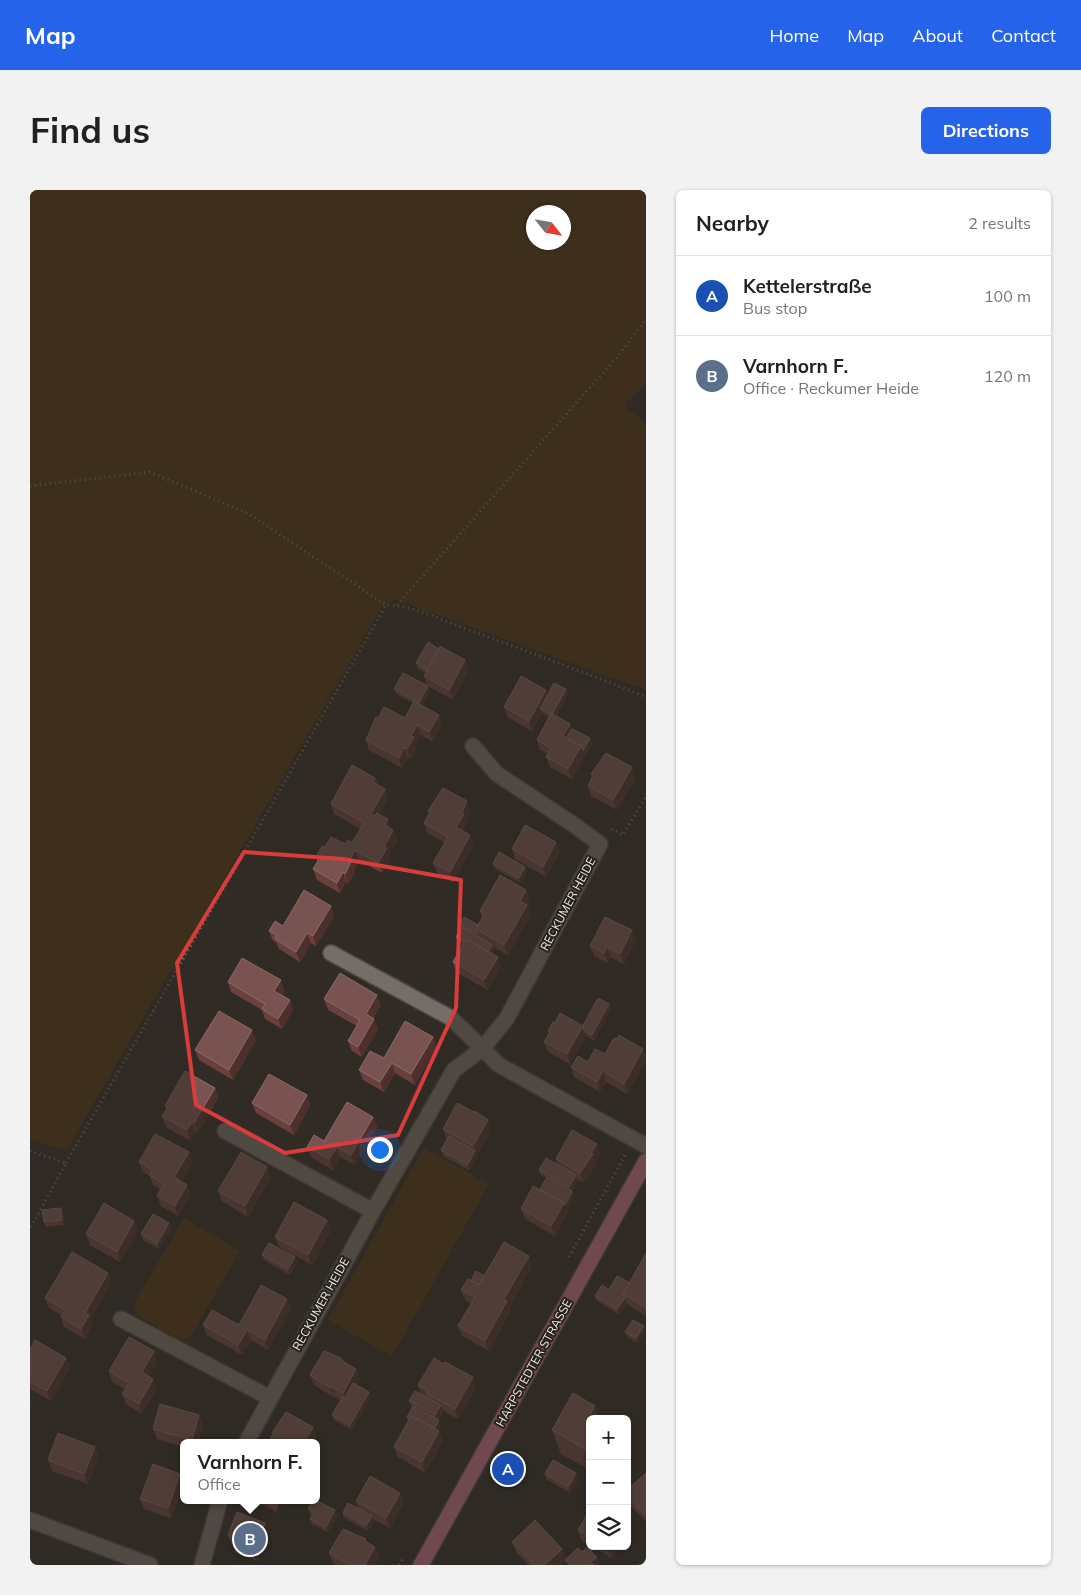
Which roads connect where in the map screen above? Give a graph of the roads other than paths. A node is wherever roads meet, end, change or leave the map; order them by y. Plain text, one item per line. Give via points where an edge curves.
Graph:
1 (473, 746) dead end
2 (331, 953) dead end
3 (482, 1049) junction
4 (225, 1131) dead end
5 (646, 1146) edge
6 (646, 1161) edge
7 (373, 1211) junction
8 (121, 1319) dead end
9 (270, 1398) junction
10 (248, 1439) edge
11 (219, 1504) edge
12 (30, 1520) edge
13 (150, 1565) edge
14 (202, 1565) edge
15 (421, 1565) edge

1 - 3 street, RECKUMER HEIDE via 497,774 600,844 507,1018
2 - 3 street via 451,1018
3 - 5 street via 500,1064
3 - 7 street, RECKUMER HEIDE via 454,1070
4 - 7 street
6 - 15 main road, HARPSTEDTER STRASSE
7 - 9 street, RECKUMER HEIDE
8 - 9 street
9 - 10 street, RECKUMER HEIDE
11 - 14 street
12 - 13 street

